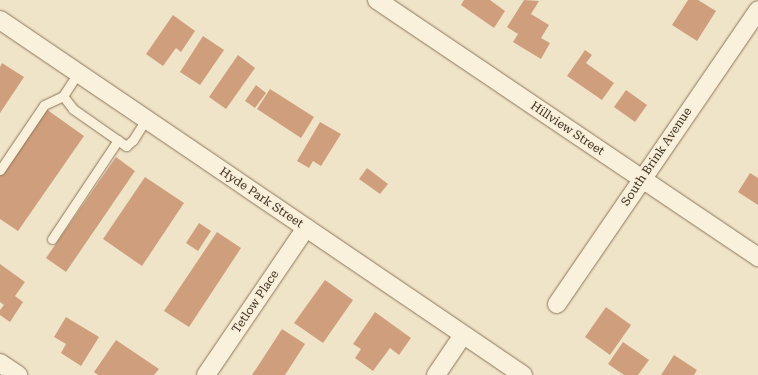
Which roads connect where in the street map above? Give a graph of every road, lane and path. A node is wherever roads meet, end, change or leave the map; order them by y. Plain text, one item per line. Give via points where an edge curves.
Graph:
1 (377, 0) edge
2 (758, 10) edge
3 (0, 20) edge
4 (78, 73) junction
5 (63, 96) junction
6 (146, 120) junction
7 (118, 140) junction
8 (0, 170) edge
9 (642, 180) junction
10 (306, 228) junction
11 (52, 239) dead end
12 (758, 257) edge
13 (557, 304) dead end
14 (463, 335) junction
15 (0, 363) edge
16 (18, 375) edge
17 (206, 375) edge
18 (436, 375) edge
19 (522, 375) edge

1 - 9 street, Hillview Street
2 - 9 street, South Brink Avenue
3 - 4 street, Hyde Park Street
4 - 5 lane
4 - 6 street, Hyde Park Street
5 - 7 lane via 73,109
5 - 8 lane via 44,105
6 - 7 lane via 126,146
6 - 10 street, Hyde Park Street
7 - 11 lane
9 - 12 street, Hillview Street
9 - 13 street, South Brink Avenue
10 - 14 street, Hyde Park Street
10 - 17 street, Tetlow Place
14 - 18 street
14 - 19 street, Hyde Park Street
15 - 16 street

